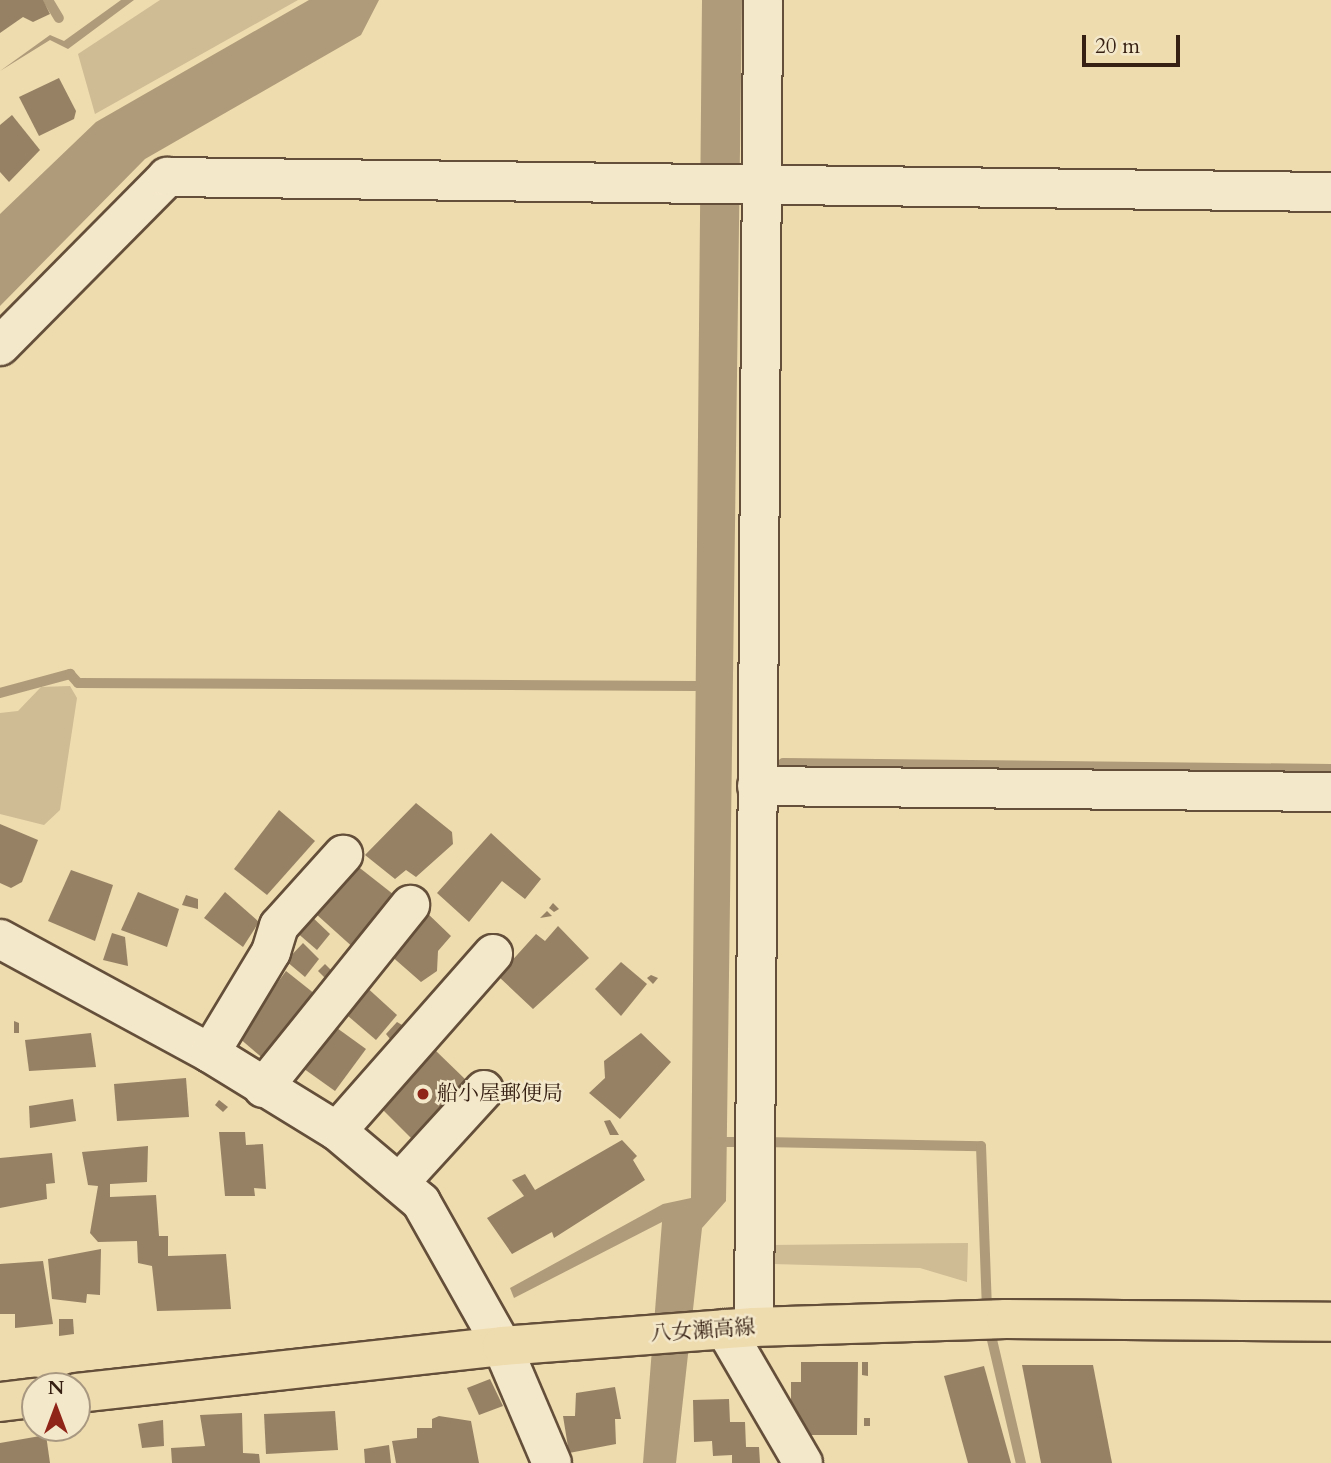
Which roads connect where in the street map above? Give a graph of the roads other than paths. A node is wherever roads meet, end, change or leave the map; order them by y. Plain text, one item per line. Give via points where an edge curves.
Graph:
1 (763, 0) edge
2 (762, 184) junction
3 (1331, 192) edge
4 (0, 346) edge
5 (757, 786) junction
6 (1331, 792) edge
7 (343, 855) dead end
8 (410, 905) dead end
9 (0, 939) edge
10 (494, 954) dead end
11 (210, 1053) junction
12 (263, 1088) junction
13 (484, 1090) dead end
14 (337, 1131) junction
15 (399, 1183) junction
16 (1331, 1322) edge
17 (739, 1328) junction
18 (502, 1346) junction
19 (91, 1391) edge
20 (21, 1400) edge
21 (0, 1402) edge
22 (552, 1463) edge
23 (803, 1463) edge

1 - 2 street
2 - 3 street
2 - 4 street via 167,177
2 - 5 street
5 - 6 street
5 - 17 street
7 - 11 street via 279,926 271,953
8 - 12 street
9 - 11 street
10 - 14 street
11 - 12 street
12 - 14 street
13 - 15 street
14 - 15 street
15 - 18 street via 421,1202
16 - 17 main road, 八女瀬高線 via 1006,1319
17 - 18 main road, 八女瀬高線
17 - 23 street
18 - 19 main road, 八女瀬高線
18 - 22 street
20 - 21 main road

